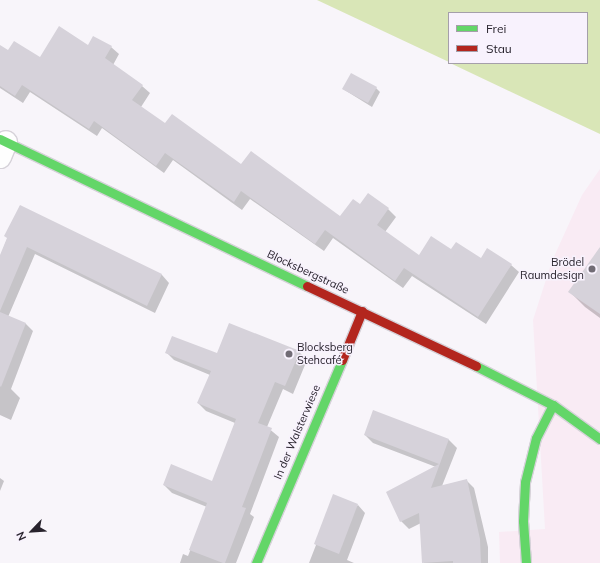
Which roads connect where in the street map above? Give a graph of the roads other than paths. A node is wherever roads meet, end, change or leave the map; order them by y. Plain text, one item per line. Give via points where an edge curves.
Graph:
1 (2, 146) edge
2 (362, 311) junction
3 (553, 406) junction
4 (600, 439) edge
5 (256, 563) edge
6 (526, 563) edge

1 - 2 main road, Blocksbergstraße
2 - 3 main road, Blocksbergstraße
2 - 5 main road, In der Walsterwiese
3 - 4 main road, Blocksbergstraße
3 - 6 main road via 536,438 525,482 522,521

